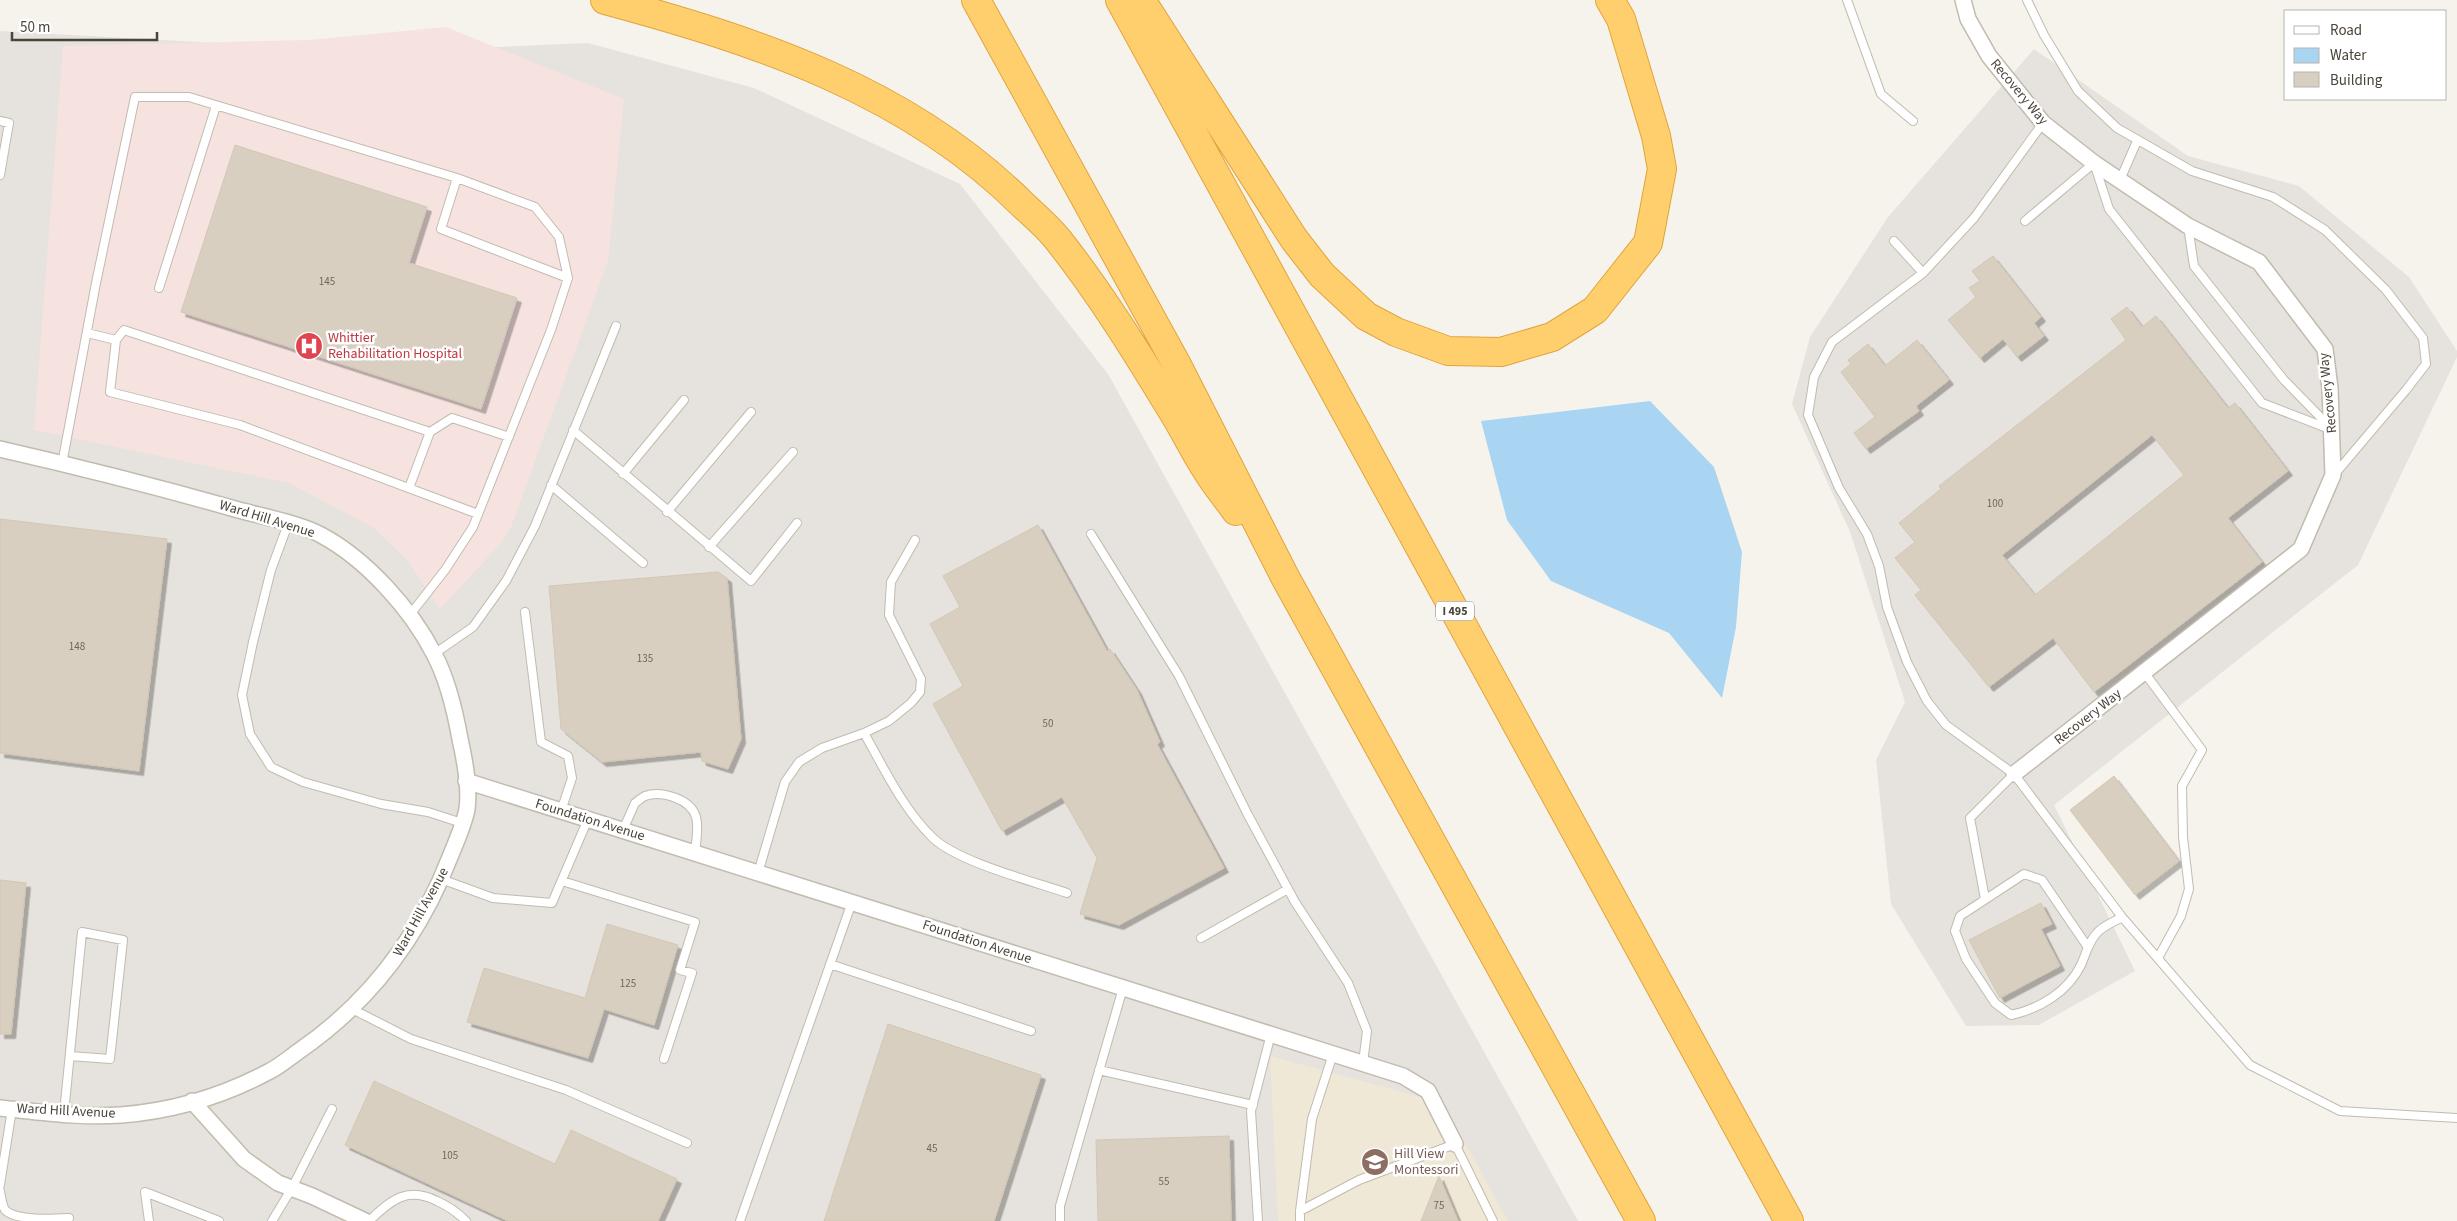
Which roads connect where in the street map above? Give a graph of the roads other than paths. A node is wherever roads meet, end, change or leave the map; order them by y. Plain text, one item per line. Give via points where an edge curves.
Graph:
1 (605, 0) edge
2 (976, 0) edge
3 (1120, 0) edge
4 (1141, 0) edge
5 (1610, 0) edge
6 (1847, 0) edge
7 (1962, 0) edge
8 (2027, 0) edge
9 (216, 106) junction
10 (0, 121) edge
11 (1913, 121) dead end
12 (2043, 123) junction
13 (2137, 141) junction
14 (2094, 163) junction
15 (0, 175) edge
16 (457, 178) junction
17 (2120, 180) junction
18 (2025, 221) dead end
19 (2188, 226) junction
20 (1894, 241) dead end
21 (1923, 273) junction
22 (568, 278) junction
23 (159, 288) dead end
24 (616, 326) dead end
25 (87, 333) junction
26 (116, 340) junction
27 (684, 400) dead end
28 (751, 412) dead end
29 (573, 430) junction
30 (2332, 430) junction
31 (430, 432) junction
32 (509, 437) junction
33 (0, 449) edge
34 (793, 452) dead end
35 (62, 464) junction
36 (623, 474) junction
37 (2333, 475) junction
38 (551, 485) junction
39 (409, 488) junction
40 (667, 512) junction
41 (478, 514) junction
42 (797, 523) dead end
43 (288, 524) junction
44 (1091, 534) dead end
45 (915, 540) dead end
46 (710, 547) junction
47 (643, 563) dead end
48 (1285, 577) junction
49 (525, 612) dead end
50 (409, 616) junction
51 (434, 654) junction
52 (2144, 672) junction
53 (864, 733) junction
54 (2014, 774) junction
55 (466, 781) junction
56 (561, 811) junction
57 (588, 819) junction
58 (462, 824) junction
59 (623, 830) junction
60 (695, 853) junction
61 (758, 873) junction
62 (441, 880) junction
63 (562, 880) junction
64 (1288, 889) junction
65 (1067, 893) dead end
66 (1985, 899) junction
67 (852, 902) junction
68 (2122, 916) junction
69 (1201, 938) dead end
70 (2087, 946) junction
71 (2158, 958) junction
72 (830, 964) junction
73 (1123, 988) junction
74 (352, 1009) junction
75 (1031, 1031) dead end
76 (1271, 1034) junction
77 (1333, 1054) junction
78 (70, 1056) junction
79 (664, 1059) dead end
80 (1363, 1063) junction
81 (1100, 1070) junction
82 (192, 1101) junction
83 (1253, 1105) junction
84 (6, 1108) edge
85 (332, 1109) dead end
86 (64, 1113) junction
87 (2457, 1118) edge
88 (687, 1143) dead end
89 (1455, 1144) junction
90 (0, 1185) edge
91 (292, 1188) junction
92 (0, 1191) edge
93 (1300, 1212) junction
94 (69, 1218) dead end
95 (149, 1221) edge
96 (219, 1221) edge
97 (272, 1221) edge
98 (365, 1221) edge
99 (369, 1221) edge
100 (466, 1221) edge
101 (740, 1221) edge
102 (1060, 1221) edge
103 (1258, 1221) edge
104 (1300, 1221) edge
105 (1493, 1221) edge
106 (1641, 1221) edge
107 (1789, 1221) edge

1 - 48 highway via 701,26 794,59 850,84 948,140 999,180 1058,239 1166,400 1206,469
2 - 48 highway via 1177,365
3 - 107 highway, I 495
4 - 5 highway via 1294,239 1322,276 1366,316 1396,332 1448,351 1500,352 1552,337 1595,310 1648,243 1662,169 1656,136 1621,19
6 - 11 lane via 1881,94
7 - 12 street, Recovery Way via 1968,19 1989,56
8 - 13 lane via 2078,91 2117,128
9 - 16 lane
9 - 23 lane
9 - 25 lane via 189,97 135,97
10 - 15 lane via 9,123
12 - 14 street, Recovery Way
12 - 21 lane via 1974,218
13 - 17 lane
13 - 37 lane via 2192,171 2272,197 2325,230 2386,290 2424,338 2426,364
14 - 17 street, Recovery Way
14 - 18 lane
14 - 30 lane via 2109,209 2262,404
16 - 22 lane via 536,207 559,237
16 - 22 lane via 441,229
17 - 19 street, Recovery Way
19 - 30 lane via 2194,266 2284,380
19 - 30 street, Recovery Way via 2259,262 2325,349
20 - 21 lane
21 - 54 lane via 1832,342 1814,377 1808,415 1839,488 1867,534 1879,566 1886,607 1907,662 1927,701 1946,725
22 - 32 lane
24 - 29 lane
25 - 26 lane
25 - 35 lane
26 - 31 lane via 124,330
26 - 39 lane via 110,392 240,425
27 - 36 lane
28 - 40 lane
29 - 36 lane
29 - 38 lane
30 - 37 street, Recovery Way
31 - 32 lane via 452,418
31 - 39 lane
32 - 41 lane
33 - 35 street, Ward Hill Avenue
34 - 46 lane
35 - 43 street, Ward Hill Avenue
36 - 40 lane
37 - 52 street, Recovery Way via 2301,549
38 - 47 lane
38 - 51 lane via 535,526 495,596 473,627
39 - 41 lane
40 - 46 lane
41 - 50 lane via 445,570
42 - 46 lane via 751,582
43 - 50 street, Ward Hill Avenue via 320,534 355,559 380,580
43 - 58 lane via 252,642 242,695 250,734 270,767 303,782 381,804 428,812
44 - 64 lane via 1179,676
45 - 53 lane via 892,582 889,615 921,679 920,692 889,721
48 - 106 highway
49 - 56 lane via 541,742 568,756 572,778
50 - 51 street, Ward Hill Avenue
51 - 55 street, Ward Hill Avenue via 457,725
52 - 54 street, Recovery Way
52 - 71 lane via 2202,750 2182,786 2189,889 2181,916
53 - 61 lane via 822,748 799,762 785,782
53 - 65 lane via 907,808 934,839 957,854
54 - 66 lane via 1970,818
54 - 68 lane
55 - 56 street, Foundation Avenue
55 - 58 street, Ward Hill Avenue via 467,808
56 - 57 street, Foundation Avenue
57 - 59 street, Foundation Avenue
57 - 63 lane
58 - 62 street, Ward Hill Avenue
59 - 60 street, Foundation Avenue
59 - 60 lane via 635,803 652,795 686,802 695,814
60 - 61 street, Foundation Avenue
61 - 67 street, Foundation Avenue
62 - 63 lane via 493,898 552,903
62 - 74 street, Ward Hill Avenue via 390,968
63 - 79 lane via 695,922 680,970 692,974
64 - 69 lane
64 - 80 lane via 1348,983 1367,1032
66 - 70 lane via 2024,874 2042,880
66 - 70 lane via 1960,916 1955,931 1966,959 1995,1003 2011,1015 2053,997 2070,983
67 - 72 lane
67 - 73 street, Foundation Avenue
68 - 70 lane via 2097,932
68 - 71 lane
71 - 87 lane via 2250,1065 2340,1111
72 - 75 lane
72 - 101 lane
73 - 76 street, Foundation Avenue
73 - 81 lane
74 - 82 street, Ward Hill Avenue via 314,1041 268,1072
74 - 88 lane via 411,1039 566,1090
76 - 77 street, Foundation Avenue
76 - 83 lane
77 - 80 street, Foundation Avenue
77 - 93 lane via 1312,1119
78 - 78 lane via 82,932 123,940 110,1059
78 - 86 lane
80 - 89 street, Foundation Avenue via 1402,1076 1428,1091
81 - 83 lane
81 - 102 lane via 1060,1206
82 - 86 street, Ward Hill Avenue via 171,1108 119,1115
82 - 91 street via 244,1159 278,1183
83 - 103 lane
84 - 86 street, Ward Hill Avenue
84 - 90 lane
85 - 91 lane
89 - 93 lane via 1359,1180
89 - 105 lane
91 - 97 lane
91 - 98 street
92 - 94 lane via 4,1209 11,1217 23,1221
93 - 104 lane
95 - 96 lane via 145,1192
99 - 100 lane via 385,1205 414,1194 427,1196 447,1206

